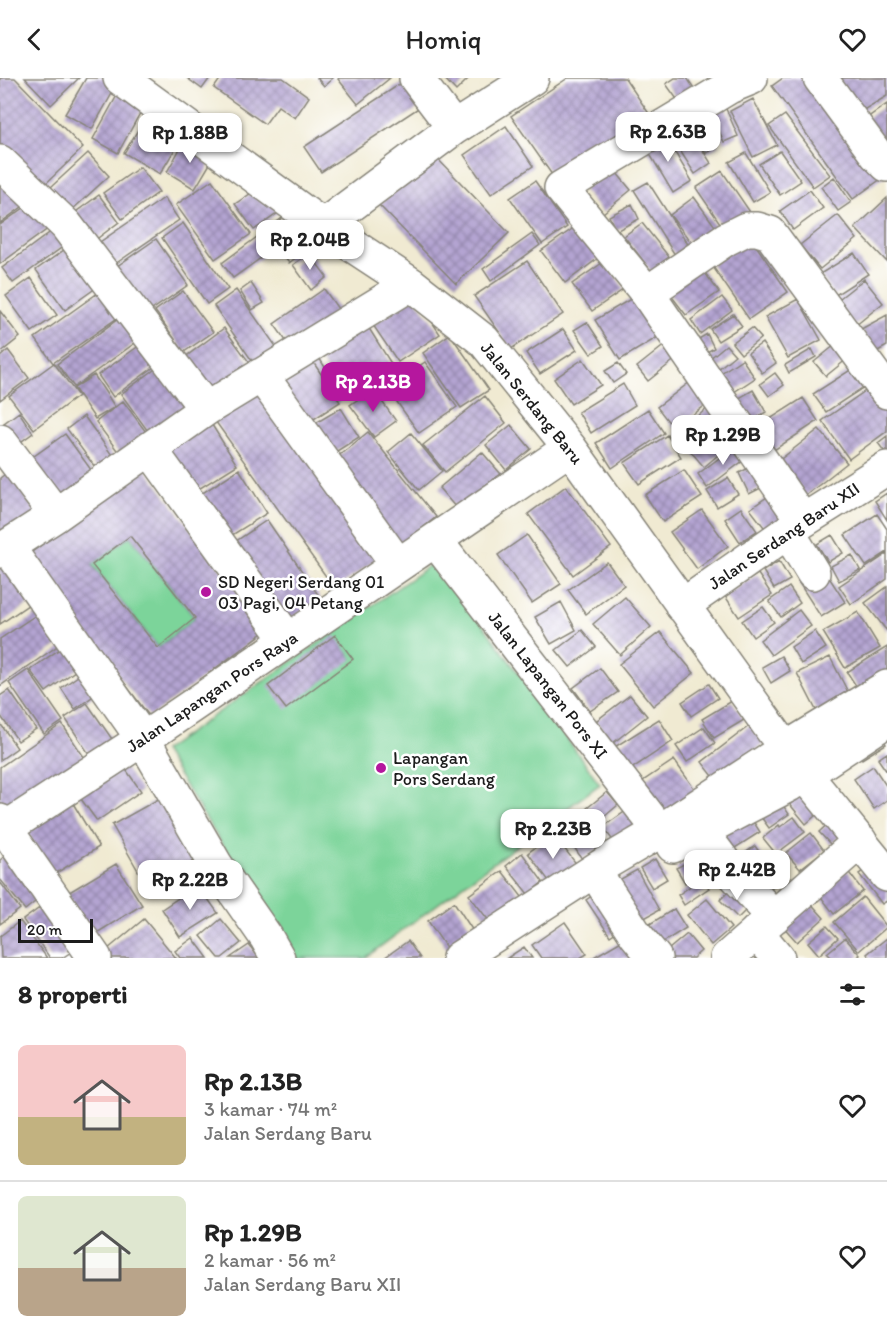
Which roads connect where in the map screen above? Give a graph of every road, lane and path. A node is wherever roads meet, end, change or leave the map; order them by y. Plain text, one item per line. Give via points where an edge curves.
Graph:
1 (120, 78) edge
2 (416, 78) edge
3 (532, 78) edge
4 (820, 78) edge
5 (735, 81) edge
6 (454, 128) junction
7 (0, 162) edge
8 (887, 165) edge
9 (323, 226) junction
10 (411, 284) junction
11 (647, 294) junction
12 (261, 375) junction
13 (887, 392) edge
14 (206, 409) junction
15 (570, 448) junction
16 (2, 449) edge
17 (150, 449) junction
18 (887, 468) edge
19 (56, 514) junction
20 (796, 527) junction
21 (435, 540) junction
22 (4, 548) edge
23 (398, 566) junction
24 (813, 573) dead end
25 (682, 606) junction
26 (288, 640) junction
27 (887, 687) edge
28 (887, 720) edge
29 (143, 739) junction
30 (794, 760) junction
31 (2, 827) edge
32 (660, 831) junction
33 (701, 831) junction
34 (860, 841) junction
35 (887, 875) edge
36 (604, 886) junction
37 (765, 924) junction
38 (90, 956) edge
39 (278, 958) edge
40 (459, 958) edge
41 (497, 958) edge
42 (655, 958) edge
43 (727, 958) edge
44 (778, 958) edge

1 - 9 street, Jalan Serdang Baru
2 - 6 street
3 - 6 street
4 - 8 street
5 - 11 street via 561,188
6 - 9 street
7 - 14 street via 66,225
9 - 10 street, Jalan Serdang Baru
10 - 12 street
10 - 15 street, Jalan Serdang Baru via 484,341
11 - 13 street via 746,229 770,234
11 - 20 street
12 - 14 street
12 - 23 street
14 - 17 street
15 - 21 street, Jalan Lapangan Pors Raya
15 - 25 street, Jalan Serdang Baru
16 - 19 street
17 - 19 street
17 - 26 street
18 - 20 street, Jalan Serdang Baru XII
19 - 22 street
20 - 24 street
20 - 25 street, Jalan Serdang Baru XII
21 - 23 street, Jalan Lapangan Pors Raya
21 - 32 street, Jalan Lapangan Pors XI
22 - 29 street
23 - 26 street, Jalan Lapangan Pors Raya
25 - 30 street, Jalan Serdang Baru
26 - 29 street, Jalan Lapangan Pors Raya
27 - 30 street
28 - 30 street
29 - 31 street, Jalan Lapangan Pors Raya
29 - 39 street via 216,865
30 - 32 street
30 - 33 street via 789,785
30 - 34 street, Jalan Serdang Baru
31 - 38 street
32 - 40 street
33 - 36 street
33 - 37 street
34 - 35 street, Jalan Serdang Baru
34 - 37 street
36 - 41 street
36 - 42 street
37 - 43 street
37 - 44 street

